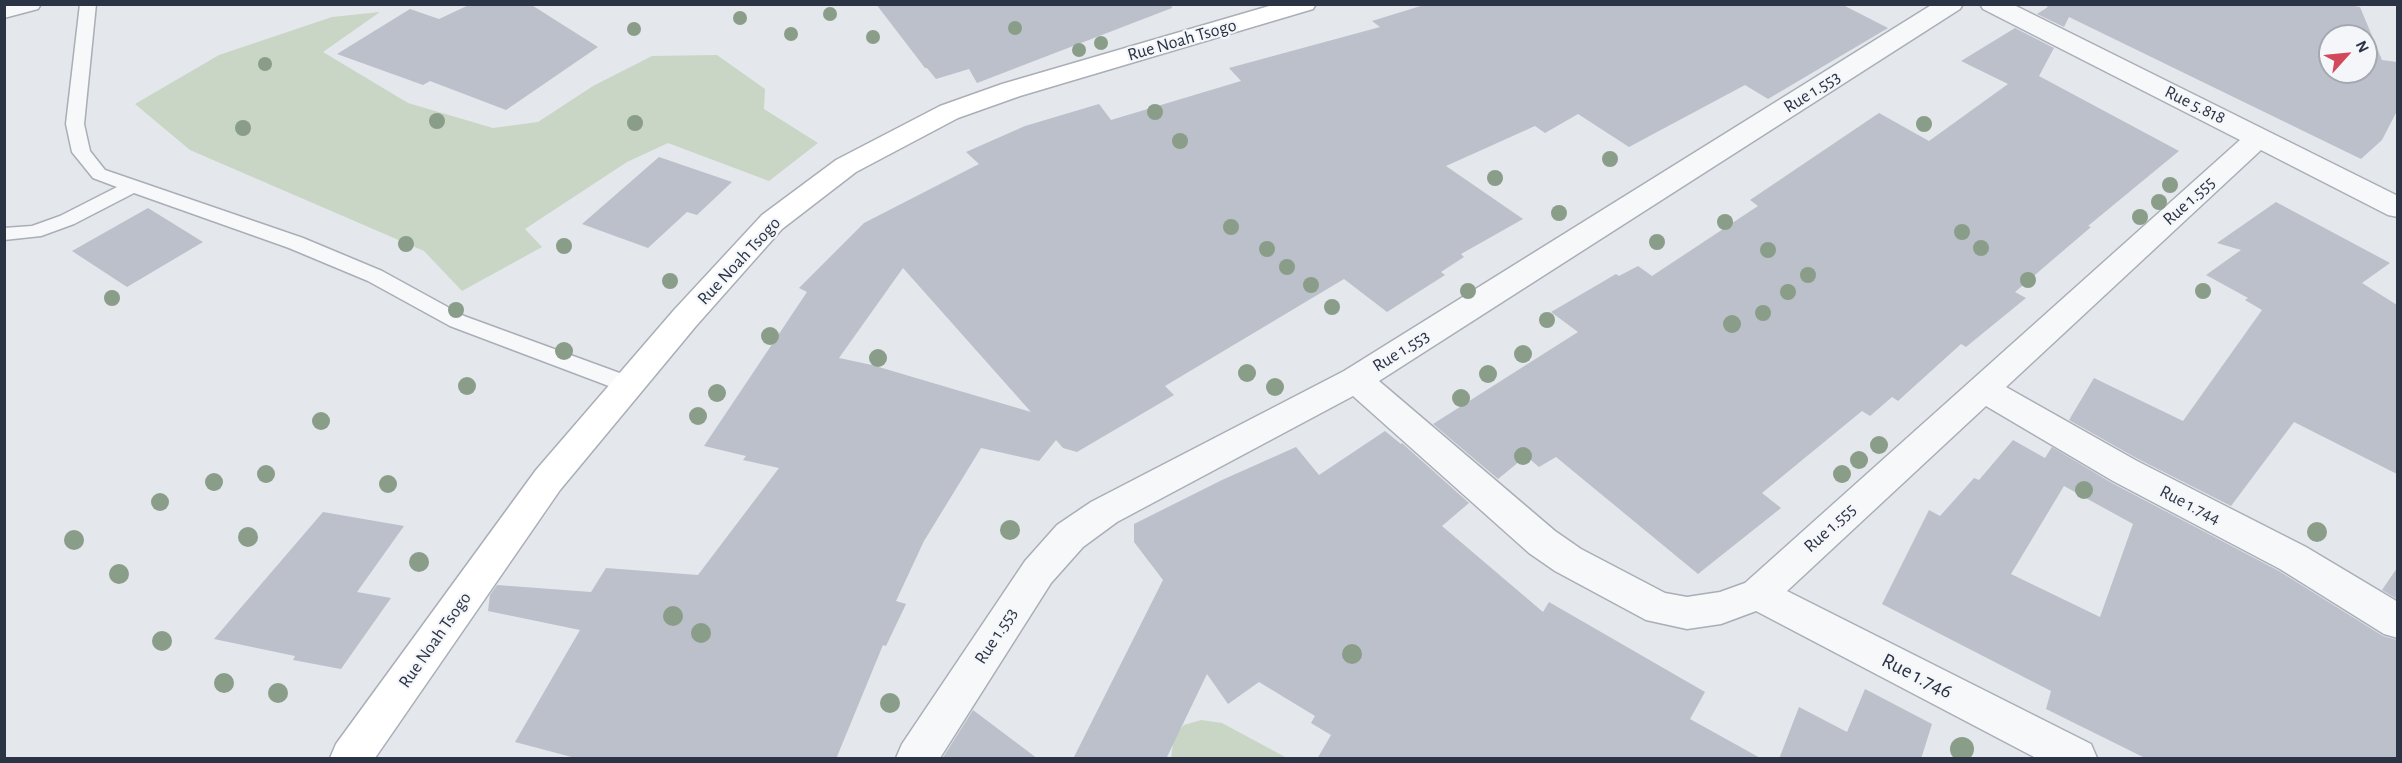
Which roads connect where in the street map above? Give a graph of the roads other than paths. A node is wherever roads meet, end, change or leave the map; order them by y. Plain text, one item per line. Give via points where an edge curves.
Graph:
1 (29, 4) edge
2 (88, 4) edge
3 (1304, 4) edge
4 (1951, 4) edge
5 (1992, 4) edge
6 (4, 11) edge
7 (2259, 136) junction
8 (133, 186) junction
9 (2397, 207) edge
10 (4, 234) edge
11 (1356, 380) junction
12 (629, 385) junction
13 (1983, 389) junction
14 (1758, 594) junction
15 (2397, 622) edge
16 (351, 759) edge
17 (917, 759) edge
18 (2076, 759) edge

1 - 6 street
2 - 8 lane via 75,124 81,152 99,174
3 - 12 main road, Rue Noah Tsogo via 1011,90 949,112 846,166 772,222
4 - 11 street, Rue 1.553
5 - 7 street, Rue 5.818
7 - 9 street, Rue 5.818
7 - 13 street, Rue 1.555
8 - 10 lane via 67,220 34,232
8 - 12 lane via 296,243 375,276 457,321
11 - 14 street, Rue 1.555 via 1542,542 1568,560 1659,608 1687,613 1721,608
11 - 17 street, Rue 1.553 via 1104,512 1070,536 1038,572
12 - 16 main road, Rue Noah Tsogo via 548,480
13 - 14 street, Rue 1.555
13 - 15 street, Rue 1.744 via 2125,471 2293,558
14 - 18 street, Rue 1.746

